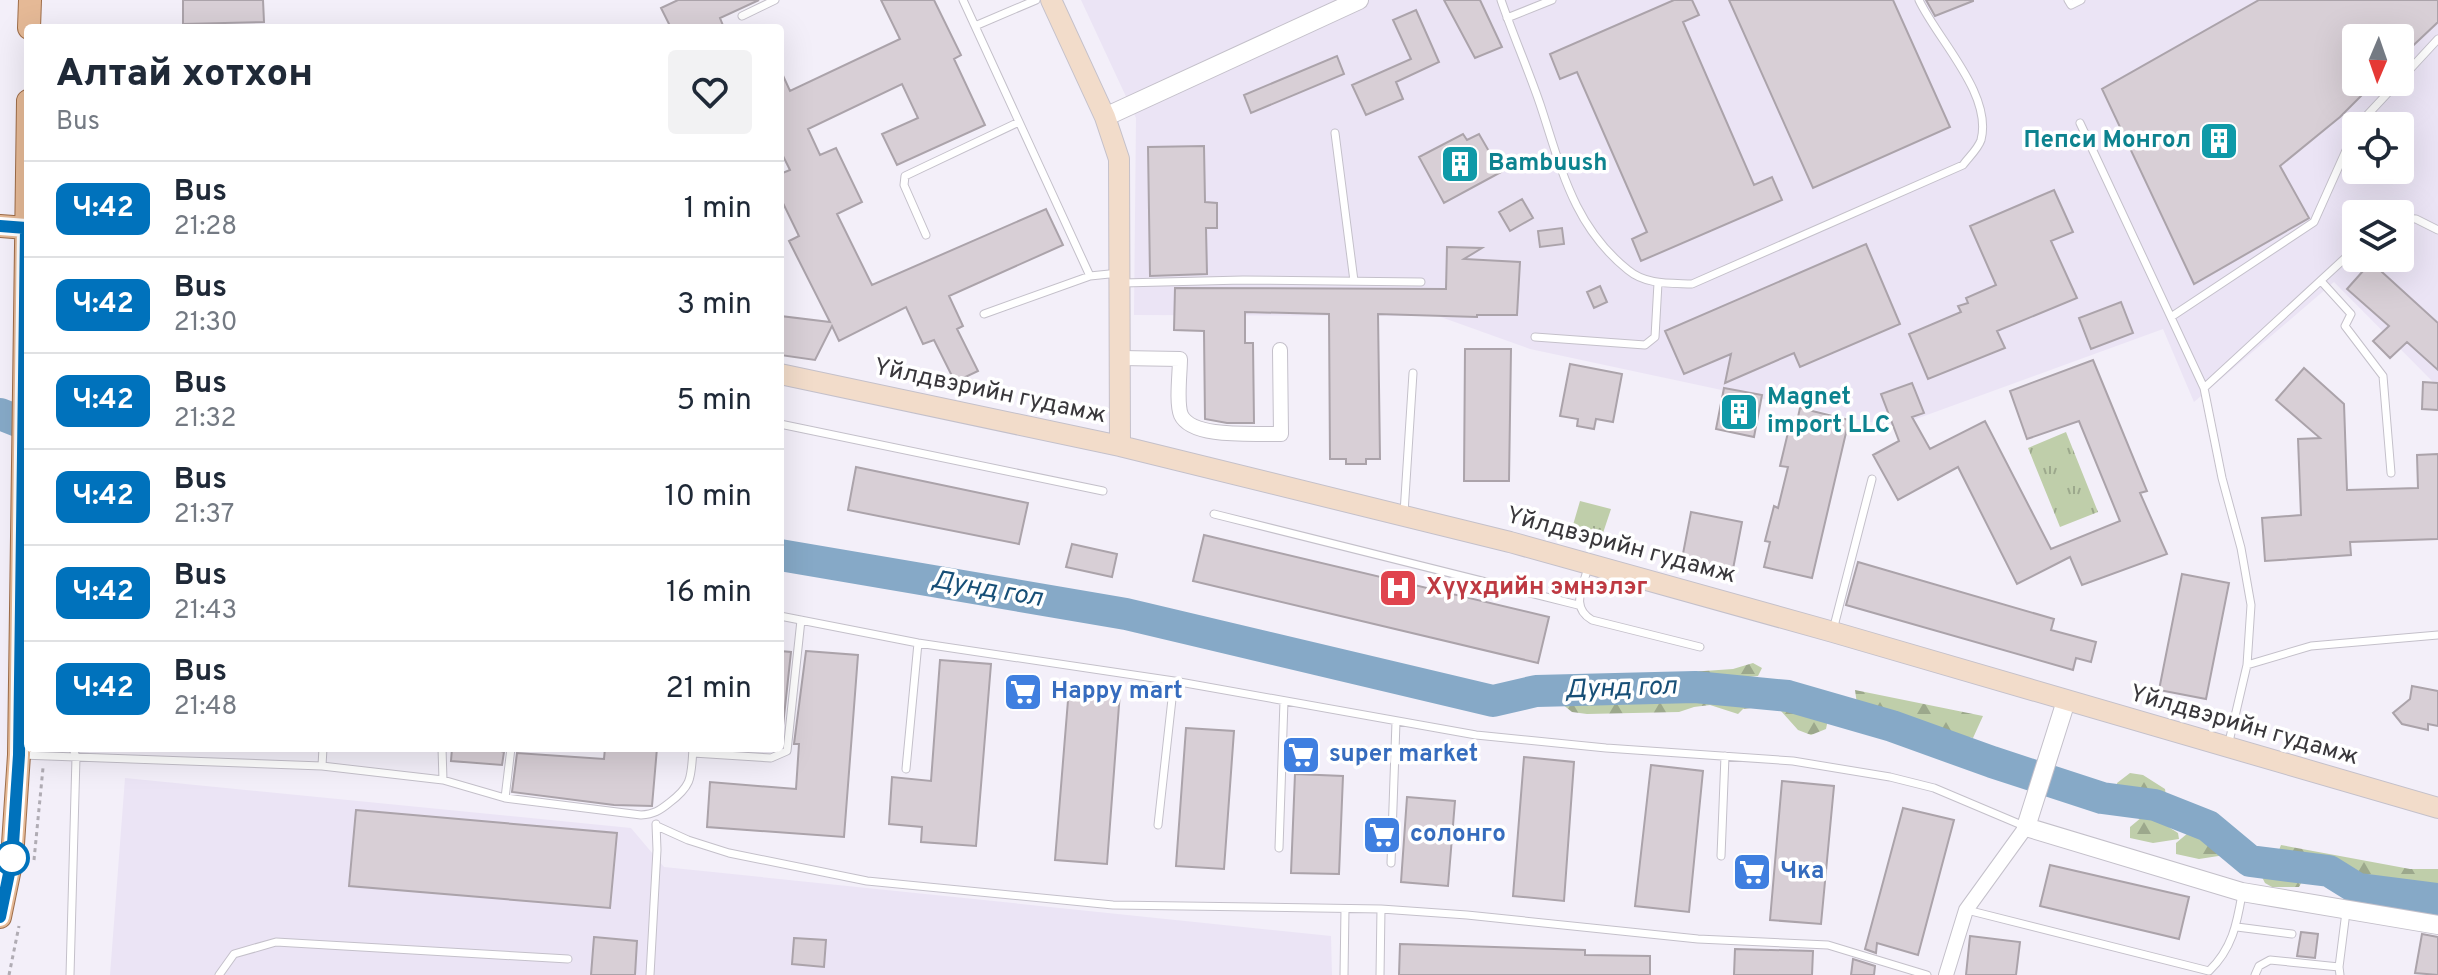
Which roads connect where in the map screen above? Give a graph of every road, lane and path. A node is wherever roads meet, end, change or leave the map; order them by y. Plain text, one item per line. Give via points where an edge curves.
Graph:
1 (30, 0) edge
2 (775, 0) edge
3 (963, 0) edge
4 (1036, 0) edge
5 (1051, 0) edge
6 (1359, 0) edge
7 (1501, 0) edge
8 (1552, 0) edge
9 (1919, 0) edge
10 (2068, 0) edge
11 (2081, 0) edge
12 (742, 16) dead end
13 (1507, 18) junction
14 (29, 24) edge
15 (975, 26) junction
16 (2438, 39) edge
17 (2414, 65) edge
18 (2385, 96) edge
19 (2370, 112) edge
20 (1105, 117) junction
21 (1019, 122) junction
22 (2080, 123) dead end
23 (1335, 133) dead end
24 (24, 152) edge
25 (2342, 159) edge
26 (2414, 219) edge
27 (16, 227) edge
28 (2438, 230) edge
29 (926, 235) dead end
30 (2342, 261) edge
31 (1090, 276) junction
32 (1121, 278) junction
33 (1354, 281) junction
34 (2321, 281) junction
35 (1421, 282) dead end
36 (1658, 283) junction
37 (984, 314) dead end
38 (2171, 317) junction
39 (1535, 337) dead end
40 (1280, 350) dead end
41 (1121, 358) junction
42 (1413, 373) dead end
43 (784, 375) edge
44 (2204, 388) junction
45 (784, 425) edge
46 (1120, 446) junction
47 (2391, 473) dead end
48 (1872, 479) dead end
49 (1103, 491) dead end
50 (1214, 514) dead end
51 (1404, 515) junction
52 (1589, 564) junction
53 (1578, 605) junction
54 (784, 617) edge
55 (801, 620) junction
56 (1833, 632) junction
57 (2438, 635) edge
58 (918, 643) junction
59 (1700, 647) dead end
60 (2247, 665) junction
61 (1174, 681) junction
62 (1284, 701) junction
63 (2066, 701) junction
64 (1396, 722) junction
65 (2227, 748) junction
66 (74, 752) edge
67 (323, 752) edge
68 (442, 752) edge
69 (511, 752) edge
70 (693, 752) edge
71 (712, 752) edge
72 (19, 755) junction
73 (1725, 756) junction
74 (76, 757) junction
75 (322, 766) junction
76 (906, 769) dead end
77 (443, 780) junction
78 (505, 798) junction
79 (2438, 808) edge
80 (656, 814) junction
81 (2029, 819) junction
82 (1158, 825) dead end
83 (657, 826) junction
84 (1279, 848) dead end
85 (1721, 856) dead end
86 (1391, 863) dead end
87 (2242, 892) junction
88 (1345, 909) junction
89 (1381, 909) junction
90 (2346, 909) junction
91 (1966, 910) junction
92 (0, 917) edge
93 (2438, 925) edge
94 (2237, 927) junction
95 (2292, 934) dead end
96 (568, 959) dead end
97 (2339, 971) edge
98 (70, 975) edge
99 (219, 975) edge
100 (650, 975) edge
101 (1344, 975) edge
102 (1380, 975) edge
103 (1927, 975) edge
104 (1946, 975) edge
105 (2255, 975) edge

1 - 14 main road
2 - 12 lane
3 - 15 lane
4 - 15 lane
5 - 20 main road
6 - 20 street
7 - 13 lane
8 - 13 lane
9 - 36 lane via 1966,76 1983,117 1981,142 1963,165 1692,284
10 - 11 lane via 2071,5
13 - 36 lane via 1586,227 1629,272
15 - 21 lane
16 - 17 lane
18 - 19 lane
20 - 32 main road via 1119,159
21 - 29 lane via 905,176
21 - 31 lane
22 - 38 lane
23 - 33 lane
24 - 27 main road
25 - 38 lane via 2314,222
26 - 28 lane
27 - 72 main road via 24,350
30 - 34 lane
31 - 32 lane
31 - 37 lane
32 - 33 lane
32 - 41 main road
33 - 35 lane
34 - 44 lane
34 - 47 lane via 2351,314 2345,326 2383,376
36 - 39 lane via 1655,337 1645,345
38 - 44 lane
40 - 41 street via 1281,434 1209,432 1188,425 1179,412 1180,359
41 - 46 main road
42 - 51 lane
43 - 46 main road, Yйлдвэрийн гудамж
44 - 60 lane via 2251,605
45 - 49 lane
46 - 51 main road, Yйлдвэрийн гудамж
48 - 56 lane
50 - 53 lane
51 - 52 main road, Yйлдвэрийн гудамж
52 - 53 lane
52 - 56 main road, Yйлдвэрийн гудамж
53 - 59 lane via 1592,620
54 - 55 lane
55 - 58 lane
55 - 71 lane via 787,751 771,758
56 - 63 main road, Yйлдвэрийн гудамж
57 - 60 lane via 2311,646
58 - 61 lane
58 - 76 lane
60 - 65 lane
61 - 62 lane
61 - 82 lane
62 - 64 lane
62 - 84 lane
63 - 65 main road, Yйлдвэрийн гудамж
63 - 81 street
64 - 73 lane via 1476,735
64 - 86 lane
65 - 79 main road, Yйлдвэрийн гудамж
66 - 74 lane
67 - 75 lane
68 - 77 lane
69 - 78 lane
70 - 80 lane via 684,793
72 - 74 lane
72 - 92 main road via 12,859
73 - 81 lane via 1890,777
73 - 85 lane
74 - 75 lane
74 - 98 lane
75 - 77 lane
77 - 78 lane
78 - 80 lane
80 - 83 lane
81 - 87 street
81 - 91 street
83 - 88 lane via 729,853 867,881 1113,905
83 - 100 lane
87 - 90 street
87 - 94 lane
88 - 89 lane
88 - 101 lane
89 - 102 lane
89 - 103 lane via 1698,939 1828,945
90 - 93 street
90 - 97 lane
91 - 94 lane via 2209,971
91 - 104 street
94 - 95 lane
96 - 99 lane via 276,942 234,954
97 - 105 lane via 2270,960

